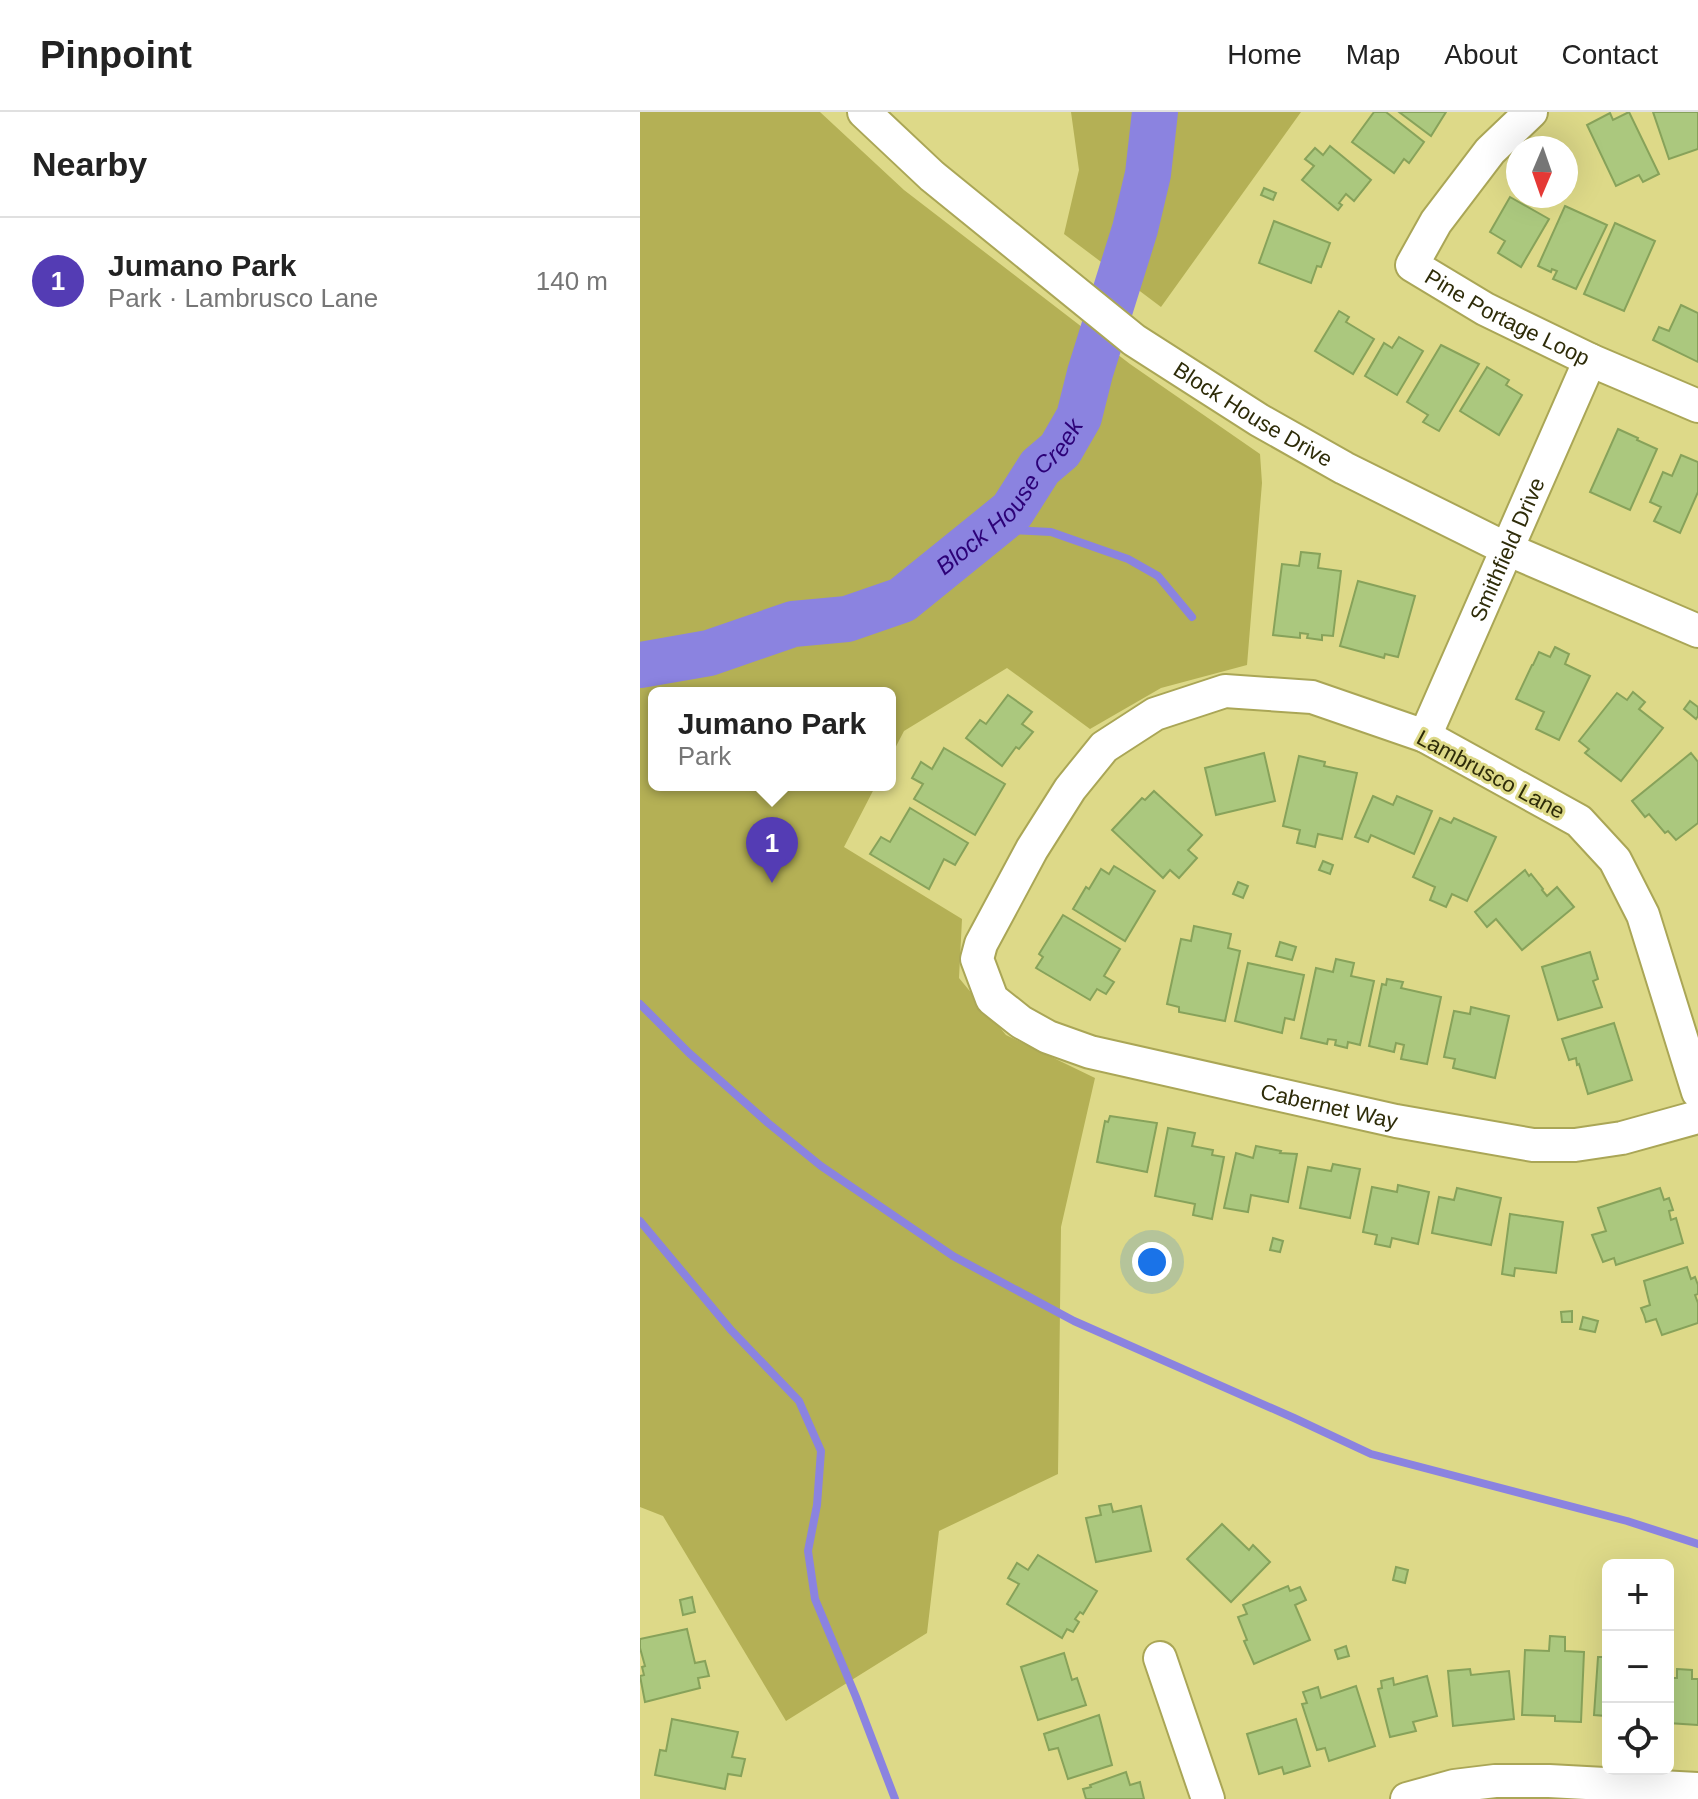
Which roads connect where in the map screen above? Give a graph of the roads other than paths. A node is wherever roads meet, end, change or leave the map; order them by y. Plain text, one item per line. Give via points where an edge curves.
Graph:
1 (864, 112) edge
2 (1531, 112) edge
3 (1590, 360) junction
4 (1698, 406) edge
5 (1507, 549) junction
6 (1698, 631) edge
7 (1425, 736) junction
8 (984, 981) joint
9 (1698, 1092) edge
10 (1698, 1117) edge
11 (1160, 1658) dead end
12 (1698, 1789) edge
13 (1208, 1799) edge
14 (1407, 1799) edge

1 - 5 street, Block House Drive via 932,176 1134,340 1344,468
2 - 3 street, Pine Portage Loop via 1490,151 1436,222 1412,265 1485,309
3 - 4 street, Pine Portage Loop
3 - 5 street, Smithfield Drive
5 - 6 street, Block House Drive
5 - 7 street, Smithfield Drive
7 - 8 street, Lambrusco Lane via 1312,697 1225,691 1155,714 1104,747 1070,789 981,944 977,959
7 - 9 street, Lambrusco Lane via 1579,821 1615,860 1643,915
8 - 10 street, Cabernet Way via 992,999 1021,1022 1090,1052 1396,1121 1533,1145 1575,1145
11 - 13 street
12 - 14 street via 1495,1781

